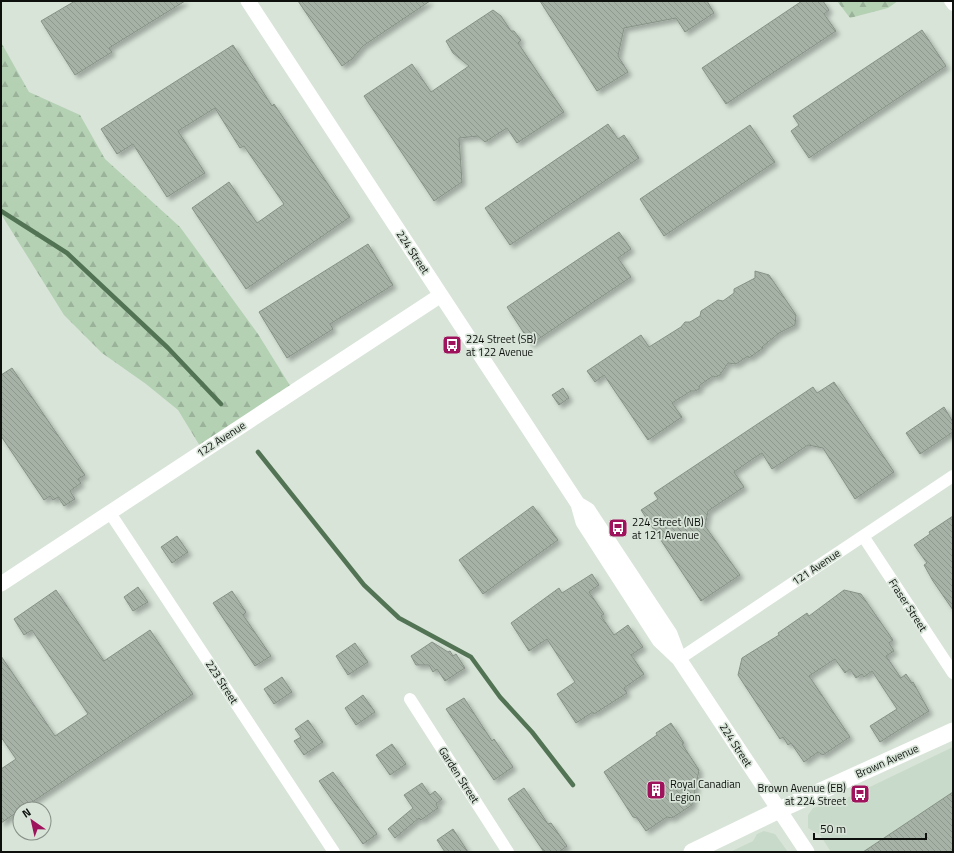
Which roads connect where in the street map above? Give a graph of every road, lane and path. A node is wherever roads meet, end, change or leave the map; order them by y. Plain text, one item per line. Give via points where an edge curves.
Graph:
1 (248, 1) edge
2 (950, 1) edge
3 (953, 5) edge
4 (441, 295) junction
5 (953, 476) edge
6 (110, 513) junction
7 (863, 536) junction
8 (1, 584) edge
9 (679, 659) junction
10 (953, 673) edge
11 (410, 698) dead end
12 (953, 731) edge
13 (779, 810) junction
14 (334, 852) edge
15 (508, 852) edge
16 (692, 852) edge
17 (807, 852) edge

1 - 4 street, 224 Street
2 - 3 street
4 - 6 street, 122 Avenue
4 - 9 street, 224 Street via 578,504 583,522 659,640
5 - 7 street, 121 Avenue
6 - 8 street, 122 Avenue
6 - 14 street, 223 Street
7 - 9 street, 121 Avenue
7 - 10 street, Fraser Street
9 - 13 street, 224 Street
11 - 15 street, Garden Street
12 - 13 main road, Brown Avenue
13 - 16 main road, Brown Avenue
13 - 17 street, 224 Street

